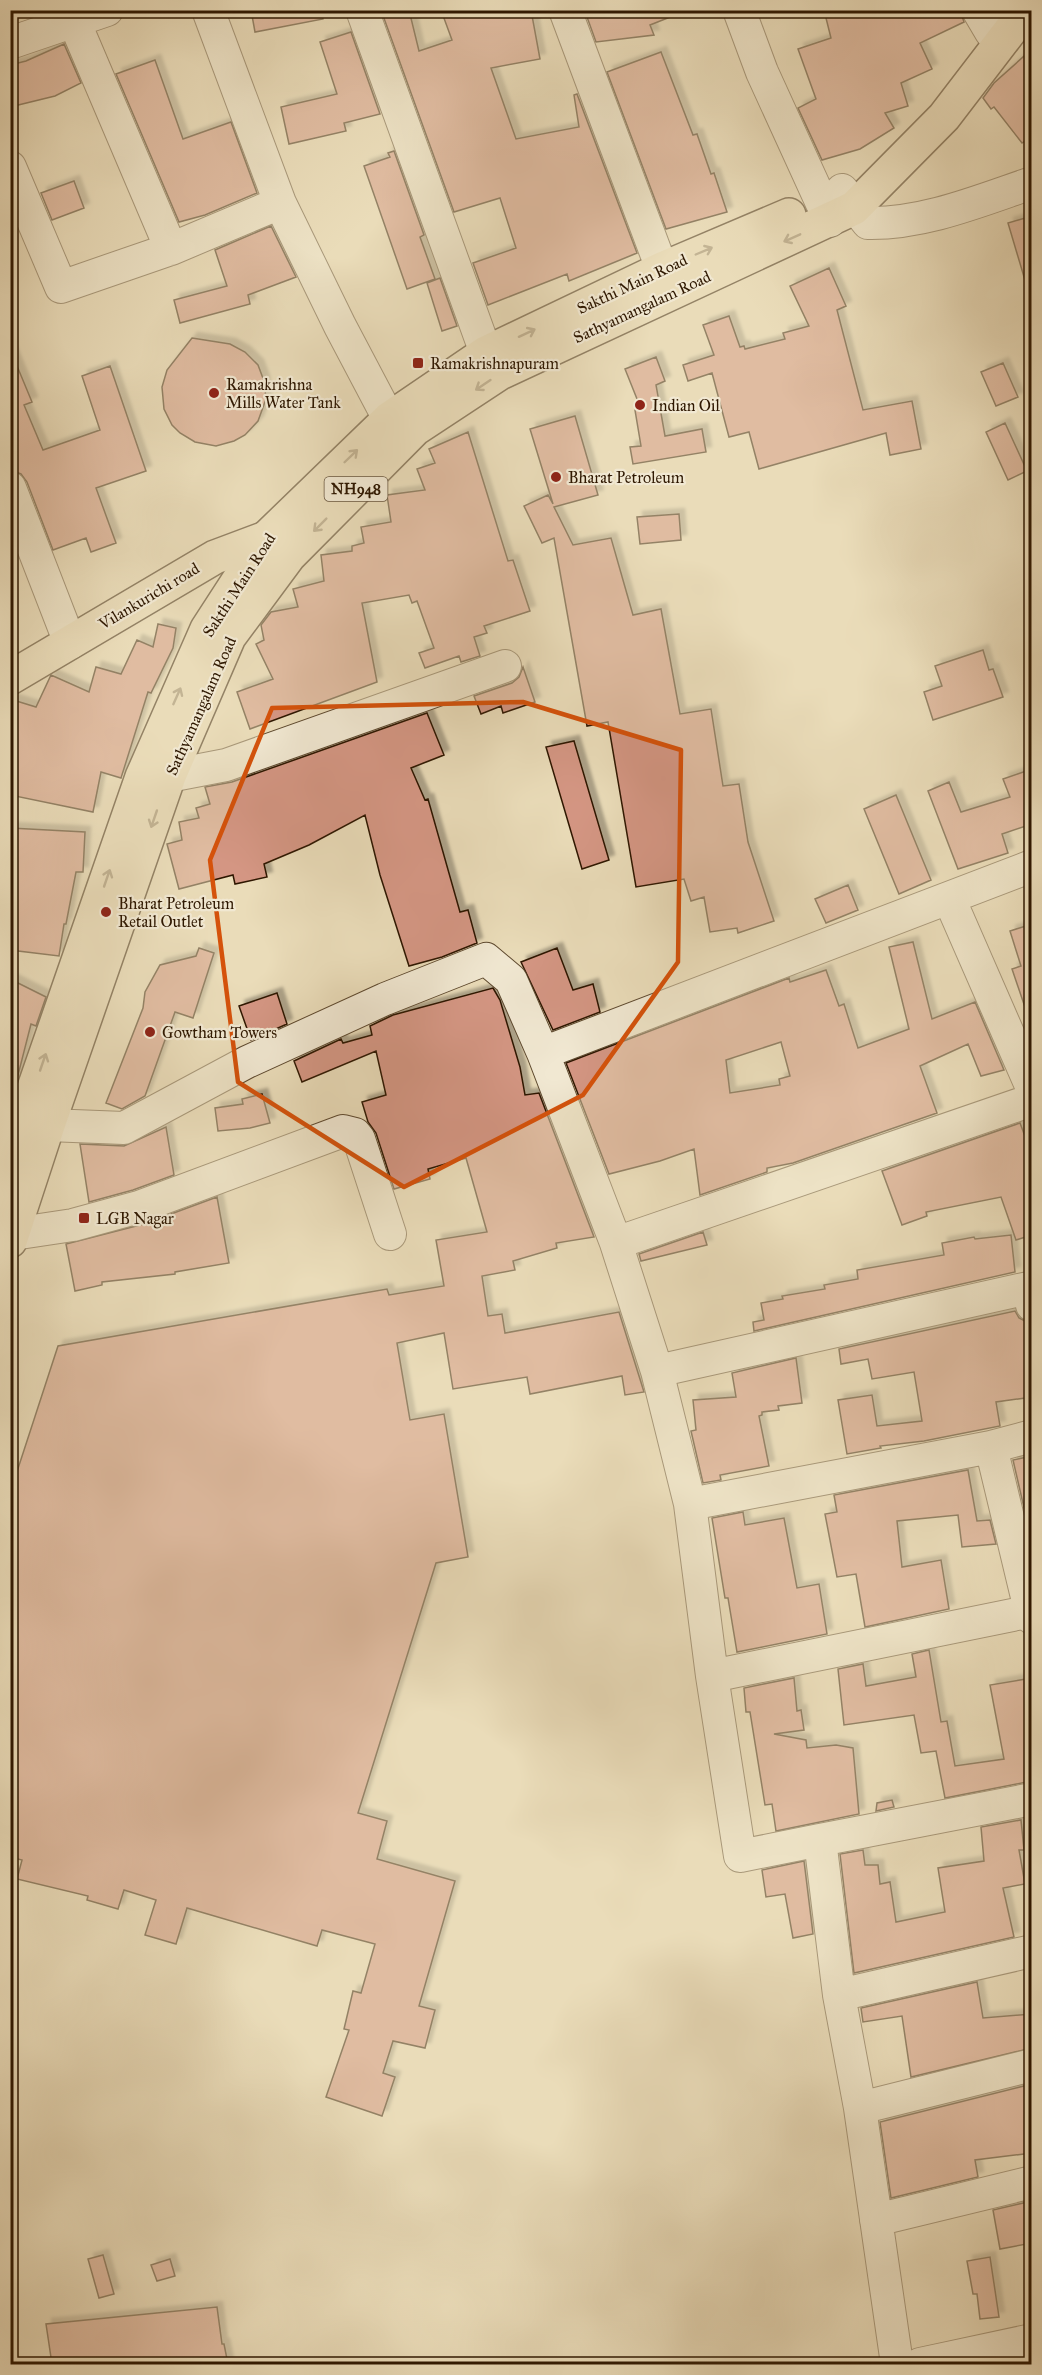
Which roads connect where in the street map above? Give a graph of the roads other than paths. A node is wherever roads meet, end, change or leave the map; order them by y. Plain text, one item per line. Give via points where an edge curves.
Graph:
1 (107, 10) edge
2 (208, 10) edge
3 (362, 10) edge
4 (565, 10) edge
5 (739, 10) edge
6 (1026, 10) edge
7 (992, 18) edge
8 (74, 21) junction
9 (10, 43) edge
10 (10, 167) edge
11 (1032, 183) edge
12 (280, 203) junction
13 (837, 205) junction
14 (171, 249) junction
15 (662, 269) junction
16 (486, 353) junction
17 (388, 419) junction
18 (10, 489) edge
19 (277, 547) junction
20 (70, 643) junction
21 (505, 666) dead end
22 (10, 678) edge
23 (169, 776) junction
24 (1032, 866) edge
25 (949, 898) junction
26 (543, 1053) junction
27 (1032, 1088) edge
28 (1032, 1100) edge
29 (28, 1114) edge
30 (10, 1157) edge
31 (390, 1234) dead end
32 (12, 1238) edge
33 (616, 1243) junction
34 (1032, 1305) edge
35 (657, 1371) junction
36 (1032, 1436) edge
37 (991, 1447) junction
38 (690, 1504) junction
39 (1031, 1614) edge
40 (712, 1676) junction
41 (1032, 1799) edge
42 (820, 1840) junction
43 (1032, 1951) edge
44 (839, 1995) junction
45 (1032, 2065) edge
46 (860, 2108) junction
47 (1032, 2182) edge
48 (876, 2220) junction
49 (1032, 2340) edge
50 (897, 2364) edge
51 (920, 2364) edge

1 - 8 street
2 - 12 street
3 - 16 street
4 - 15 street
5 - 13 street via 762,72
6 - 13 main road, Sathyamangalam Road / NH948 via 944,117
7 - 13 main road, Sakthi Main Road / NH948 via 931,104
8 - 9 street
8 - 14 street
10 - 14 street via 61,287
11 - 13 street via 941,213 886,224 868,223
12 - 14 street
12 - 17 street
15 -> 13 main road, Sakthi Main Road / NH948
13 -> 19 main road, Sathyamangalam Road / NH948 via 670,293 500,373 415,429
16 -> 15 main road, Sakthi Main Road / NH948
16 - 17 main road, Sakthi Main Road / NH948
19 -> 17 main road, Sakthi Main Road / NH948
18 - 20 street
19 - 20 main road, Vilankurichi road via 215,557
19 - 23 main road, Sathyamangalam Road / NH948 via 229,636
29 -> 19 main road, Sakthi Main Road / NH948 via 142,777 207,629
20 - 22 main road, Vilankurichi road
21 - 23 street via 226,765
23 -> 29 main road, Sathyamangalam Road / NH948
24 - 25 street
25 - 26 street
25 - 27 street
26 - 29 street via 511,980 486,960 386,999 247,1062 124,1128
26 - 33 street
28 - 33 street
29 - 30 main road, Sakthi Main Road / NH948
29 - 32 main road, Sathyamangalam Road / NH948
31 - 32 street via 359,1139 343,1131 139,1207
33 - 35 street
34 - 35 street via 1028,1288
35 - 38 street
36 - 37 street
37 - 38 street
37 - 39 street
38 - 40 street
39 - 40 street
40 - 42 street via 740,1856
41 - 42 street
42 - 44 street
43 - 44 street
44 - 46 street
45 - 46 street
46 - 48 street
47 - 48 street
48 - 50 street
49 - 51 street

